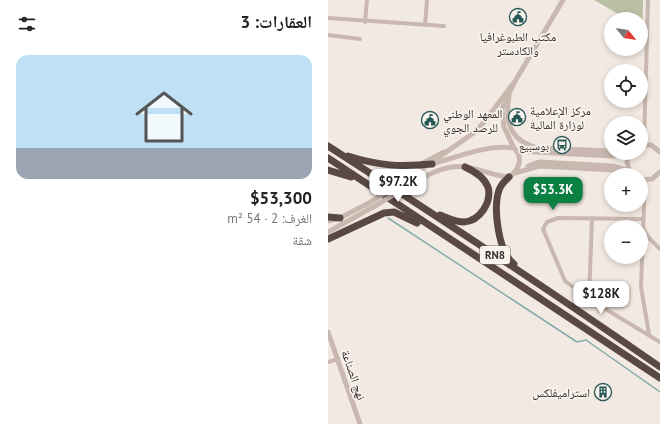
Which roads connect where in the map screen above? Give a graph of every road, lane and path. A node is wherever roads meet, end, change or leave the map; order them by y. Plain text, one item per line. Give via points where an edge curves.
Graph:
1 (367, 0) edge
2 (427, 0) edge
3 (563, 0) edge
4 (648, 0) edge
5 (328, 18) edge
6 (365, 22) junction
7 (425, 25) junction
8 (444, 26) dead end
9 (328, 35) edge
10 (360, 39) dead end
11 (514, 83) junction
12 (510, 92) junction
13 (643, 116) edge
14 (461, 143) junction
15 (648, 145) edge
16 (328, 146) edge
17 (515, 149) junction
18 (604, 151) edge
19 (659, 151) edge
20 (341, 154) junction
21 (604, 155) edge
22 (328, 158) edge
23 (432, 164) junction
24 (418, 165) junction
25 (465, 167) junction
26 (604, 169) edge
27 (328, 170) edge
28 (659, 174) edge
29 (512, 175) junction
30 (648, 179) edge
31 (365, 184) junction
32 (429, 211) junction
33 (643, 212) edge
34 (328, 218) edge
35 (340, 218) junction
36 (592, 218) junction
37 (643, 219) joint
38 (328, 221) edge
39 (328, 232) edge
40 (444, 237) junction
41 (648, 237) edge
42 (328, 239) edge
43 (660, 249) edge
44 (641, 264) edge
45 (527, 275) junction
46 (589, 299) junction
47 (328, 332) edge
48 (649, 334) junction
49 (660, 342) edge
50 (338, 359) junction
51 (328, 362) edge
52 (660, 367) edge
53 (660, 378) edge
54 (360, 424) edge

1 - 6 street
2 - 7 street
3 - 11 street
4 - 13 street
5 - 6 street
6 - 7 street
7 - 8 street
9 - 10 street
11 - 12 street
11 - 14 street via 485,121
12 - 17 street via 502,109 502,121
12 - 18 street via 507,110 509,128 527,144 537,148
14 - 23 street
14 - 24 street
15 - 19 street
16 - 20 highway, RN8
17 - 21 street
17 - 23 street via 504,146 488,148
17 - 29 street via 520,161
20 - 24 highway via 377,165
20 - 32 highway, RN8
22 - 31 highway, RN8
23 - 24 highway
23 - 35 street, bridge
25 - 29 street
25 - 32 highway via 480,176 488,187 488,201 481,213 465,222
25 - 39 street, bridge via 435,172
26 - 29 street via 547,166 524,169
27 - 31 highway
28 - 30 street
29 - 45 highway via 502,184 497,197 499,232 503,249 512,263
31 - 40 highway, RN8
32 - 45 highway, RN8
33 - 37 street
34 - 35 highway
35 - 38 street
36 - 37 street
36 - 46 street
36 - 46 street via 558,218 547,222 543,229 563,279
40 - 42 highway via 391,212 376,215
40 - 53 highway, RN8
41 - 43 street
44 - 48 street via 641,287
45 - 52 highway, RN8
46 - 48 street
47 - 50 street, نهج الصناعة
48 - 49 street
50 - 51 street
50 - 54 street, نهج الصناعة

